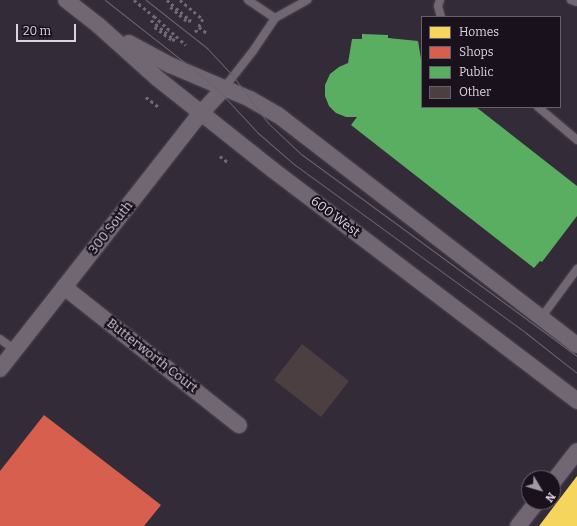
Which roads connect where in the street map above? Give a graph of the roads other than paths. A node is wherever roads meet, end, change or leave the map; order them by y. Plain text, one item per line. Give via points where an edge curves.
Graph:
1 (66, 0) edge
2 (248, 0) edge
3 (307, 0) edge
4 (440, 0) edge
5 (572, 0) edge
6 (577, 2) edge
7 (441, 16) edge
8 (275, 18) junction
9 (98, 25) junction
10 (224, 88) junction
11 (539, 108) edge
12 (201, 113) junction
13 (577, 140) edge
14 (577, 269) edge
15 (64, 287) junction
16 (541, 318) junction
17 (0, 339) edge
18 (577, 345) edge
19 (14, 350) junction
20 (0, 369) edge
21 (577, 401) edge
22 (240, 425) dead end
23 (577, 451) edge
24 (561, 472) edge
25 (531, 510) edge
26 (518, 526) edge

1 - 9 street, 600 West
2 - 8 lane
3 - 8 lane
4 - 7 lane via 438,6
5 - 6 lane
8 - 10 lane
9 - 10 street, 600 West via 145,53
9 - 12 street, 600 West
10 - 12 street, 300 South
10 - 16 street, 600 West via 250,99 288,122
11 - 13 lane
12 - 15 street, 300 South
12 - 21 street, 600 West
14 - 16 lane
15 - 19 street, 300 South
15 - 22 street, Butterworth Court
16 - 18 street, 600 West
17 - 19 lane
19 - 20 street, 300 South
23 - 24 street
25 - 26 street

